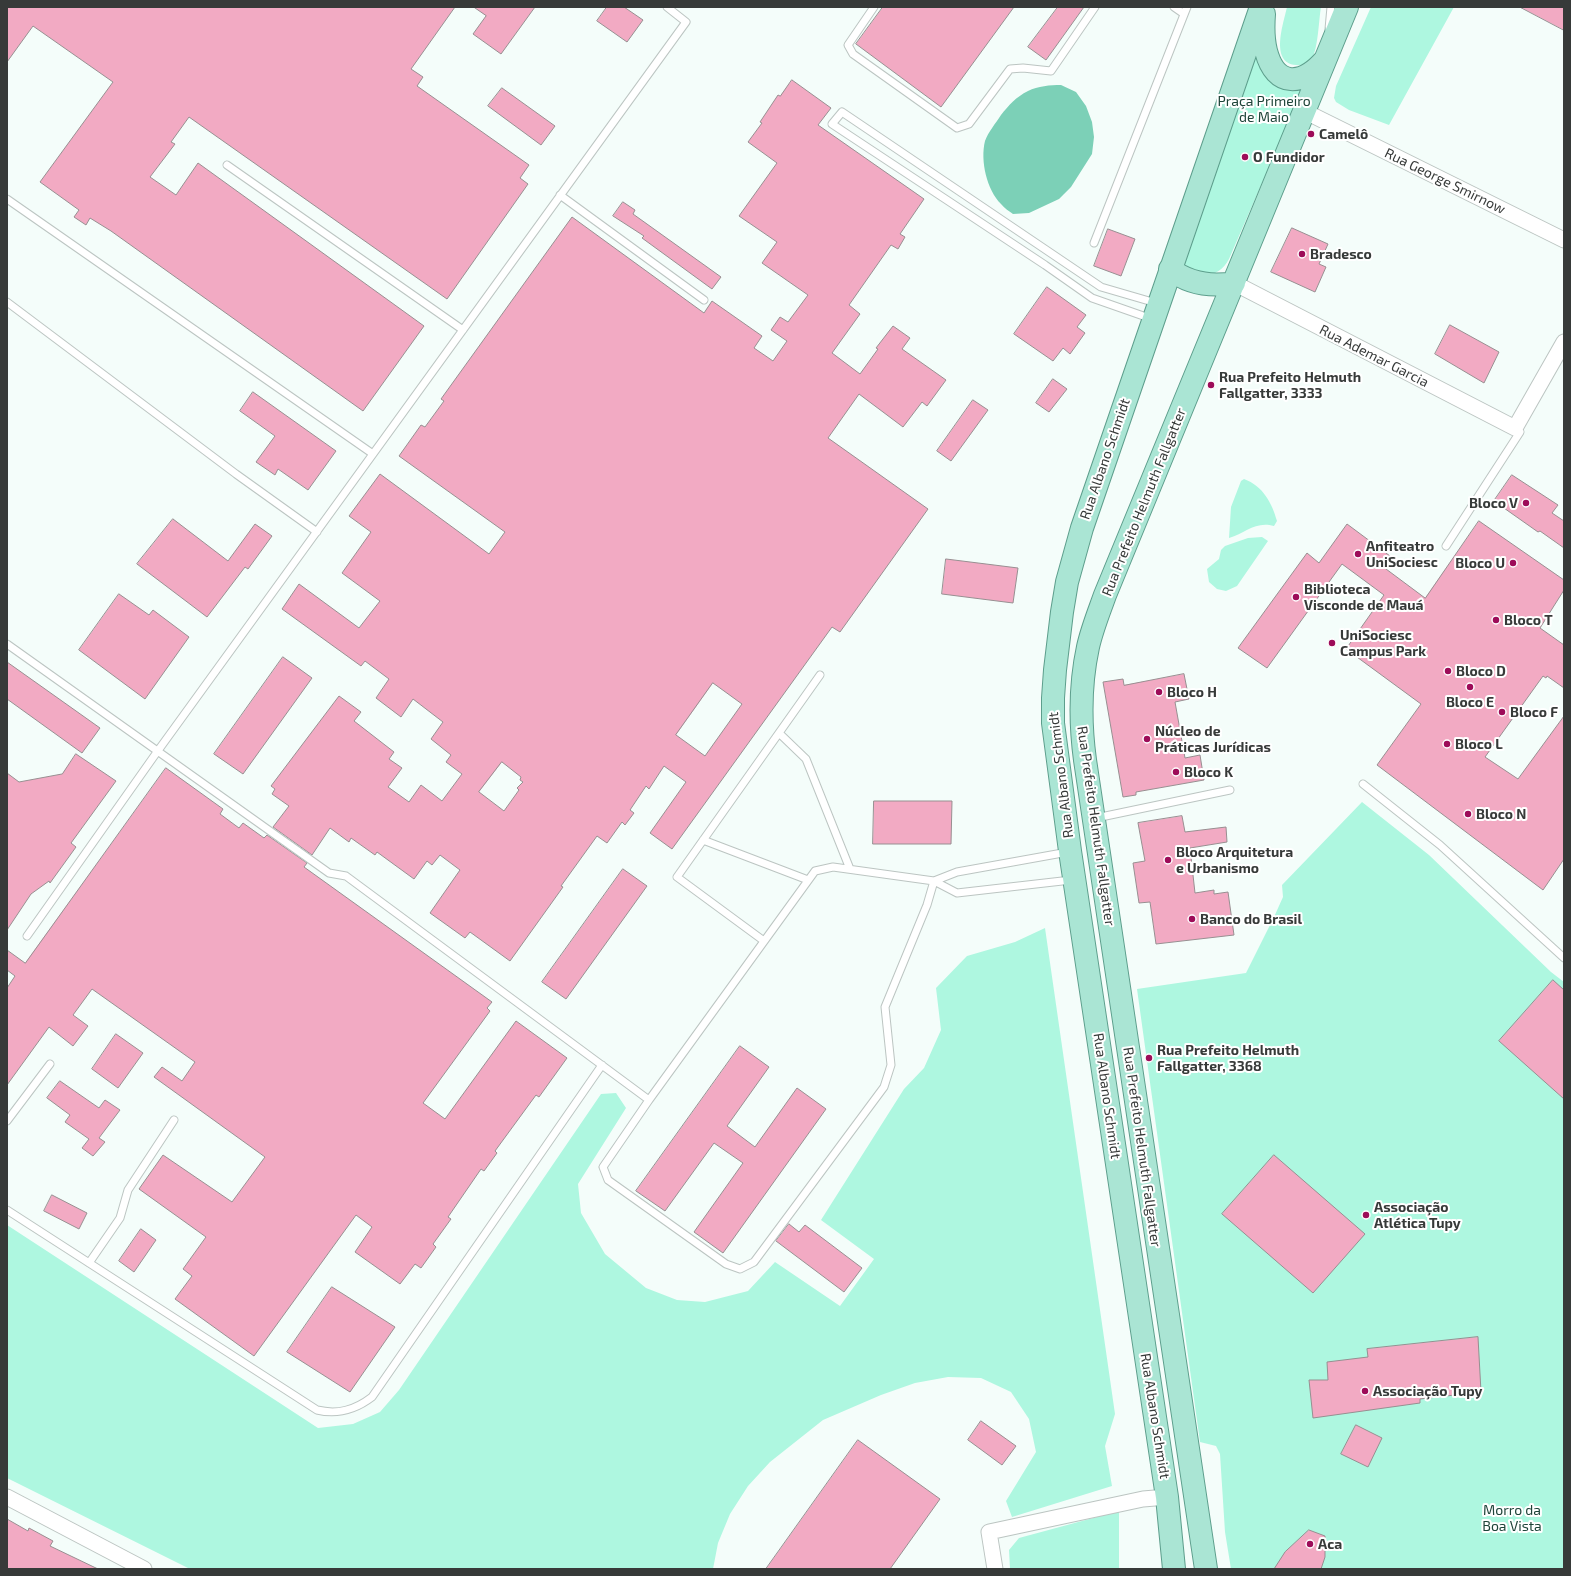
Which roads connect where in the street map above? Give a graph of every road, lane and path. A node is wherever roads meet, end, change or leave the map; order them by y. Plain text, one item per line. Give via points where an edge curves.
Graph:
1 (667, 7) edge
2 (874, 7) edge
3 (1095, 7) edge
4 (1174, 7) edge
5 (1187, 7) edge
6 (1261, 7) edge
7 (1264, 7) edge
8 (1343, 9) edge
9 (1184, 14) junction
10 (1325, 59) junction
11 (1304, 112) junction
12 (227, 165) dead end
13 (560, 195) junction
14 (7, 198) edge
15 (1564, 240) edge
16 (1094, 243) dead end
17 (1170, 269) junction
18 (1234, 283) junction
19 (704, 300) dead end
20 (7, 302) edge
21 (1156, 311) junction
22 (463, 330) junction
23 (1564, 342) edge
24 (1518, 430) junction
25 (373, 454) junction
26 (317, 532) junction
27 (1446, 546) dead end
28 (7, 644) edge
29 (820, 675) dead end
30 (779, 733) junction
31 (158, 752) junction
32 (1363, 784) dead end
33 (1230, 790) dead end
34 (1093, 818) junction
35 (703, 840) junction
36 (1070, 852) junction
37 (850, 869) junction
38 (1075, 879) junction
39 (808, 880) junction
40 (934, 881) junction
41 (27, 936) dead end
42 (764, 941) junction
43 (1564, 958) edge
44 (50, 1064) dead end
45 (602, 1065) junction
46 (649, 1100) junction
47 (174, 1120) dead end
48 (7, 1121) edge
49 (7, 1210) edge
50 (89, 1263) junction
51 (7, 1497) edge
52 (1167, 1497) junction
53 (144, 1569) edge
54 (995, 1569) edge
55 (1174, 1569) edge
56 (1206, 1569) edge

1 - 13 lane via 686,22
2 - 3 lane via 848,45 853,54 957,128 969,124 1010,69 1051,71
4 - 9 lane
5 - 9 lane
6 - 17 main road, Rua Albano Schmidt
7 - 10 main road via 1263,30 1266,52 1281,75 1289,79 1303,78 1317,69
8 - 10 main road, Rua Prefeito Helmuth Fallgatter
9 - 16 lane
10 - 11 main road, Rua Prefeito Helmuth Fallgatter
11 - 15 street, Rua George Smirnow
11 - 18 main road, Rua Prefeito Helmuth Fallgatter
12 - 22 lane
13 - 19 lane
13 - 22 lane
14 - 25 lane
17 - 18 main road via 1181,277 1201,284
17 - 21 main road, Rua Albano Schmidt
18 - 24 street, Rua Ademar Garcia
18 - 34 main road, Rua Prefeito Helmuth Fallgatter via 1106,594 1088,647 1081,726
20 - 26 lane via 229,470
21 - 21 lane via 1101,286 842,112 832,124 1092,298
21 - 36 main road, Rua Albano Schmidt via 1090,501 1067,582 1062,612 1054,677 1053,722
22 - 25 lane
23 - 24 street
24 - 27 lane
25 - 26 lane
26 - 31 lane
28 - 31 lane
29 - 30 lane
30 - 35 lane
30 - 37 lane via 806,759
31 - 41 lane
31 - 45 lane via 329,873 346,876
32 - 43 lane via 1440,845
33 - 34 lane
34 - 56 main road, Rua Prefeito Helmuth Fallgatter
35 - 39 lane
35 - 42 lane via 677,877
36 - 38 main road, Rua Albano Schmidt
36 - 40 lane via 957,872
37 - 39 lane via 833,866 815,871
37 - 40 lane
38 - 40 lane via 957,893
38 - 52 main road, Rua Albano Schmidt
39 - 42 lane
40 - 46 lane via 927,905 885,1007 891,1065 884,1087 754,1262 740,1269 726,1264 608,1180 603,1167
42 - 46 lane
44 - 48 lane
45 - 46 lane
45 - 50 lane via 372,1397 354,1409 335,1412 317,1410
47 - 50 lane via 128,1190 120,1218
49 - 50 lane
51 - 53 street
52 - 54 street via 1143,1499 989,1532
52 - 55 main road, Rua Albano Schmidt

